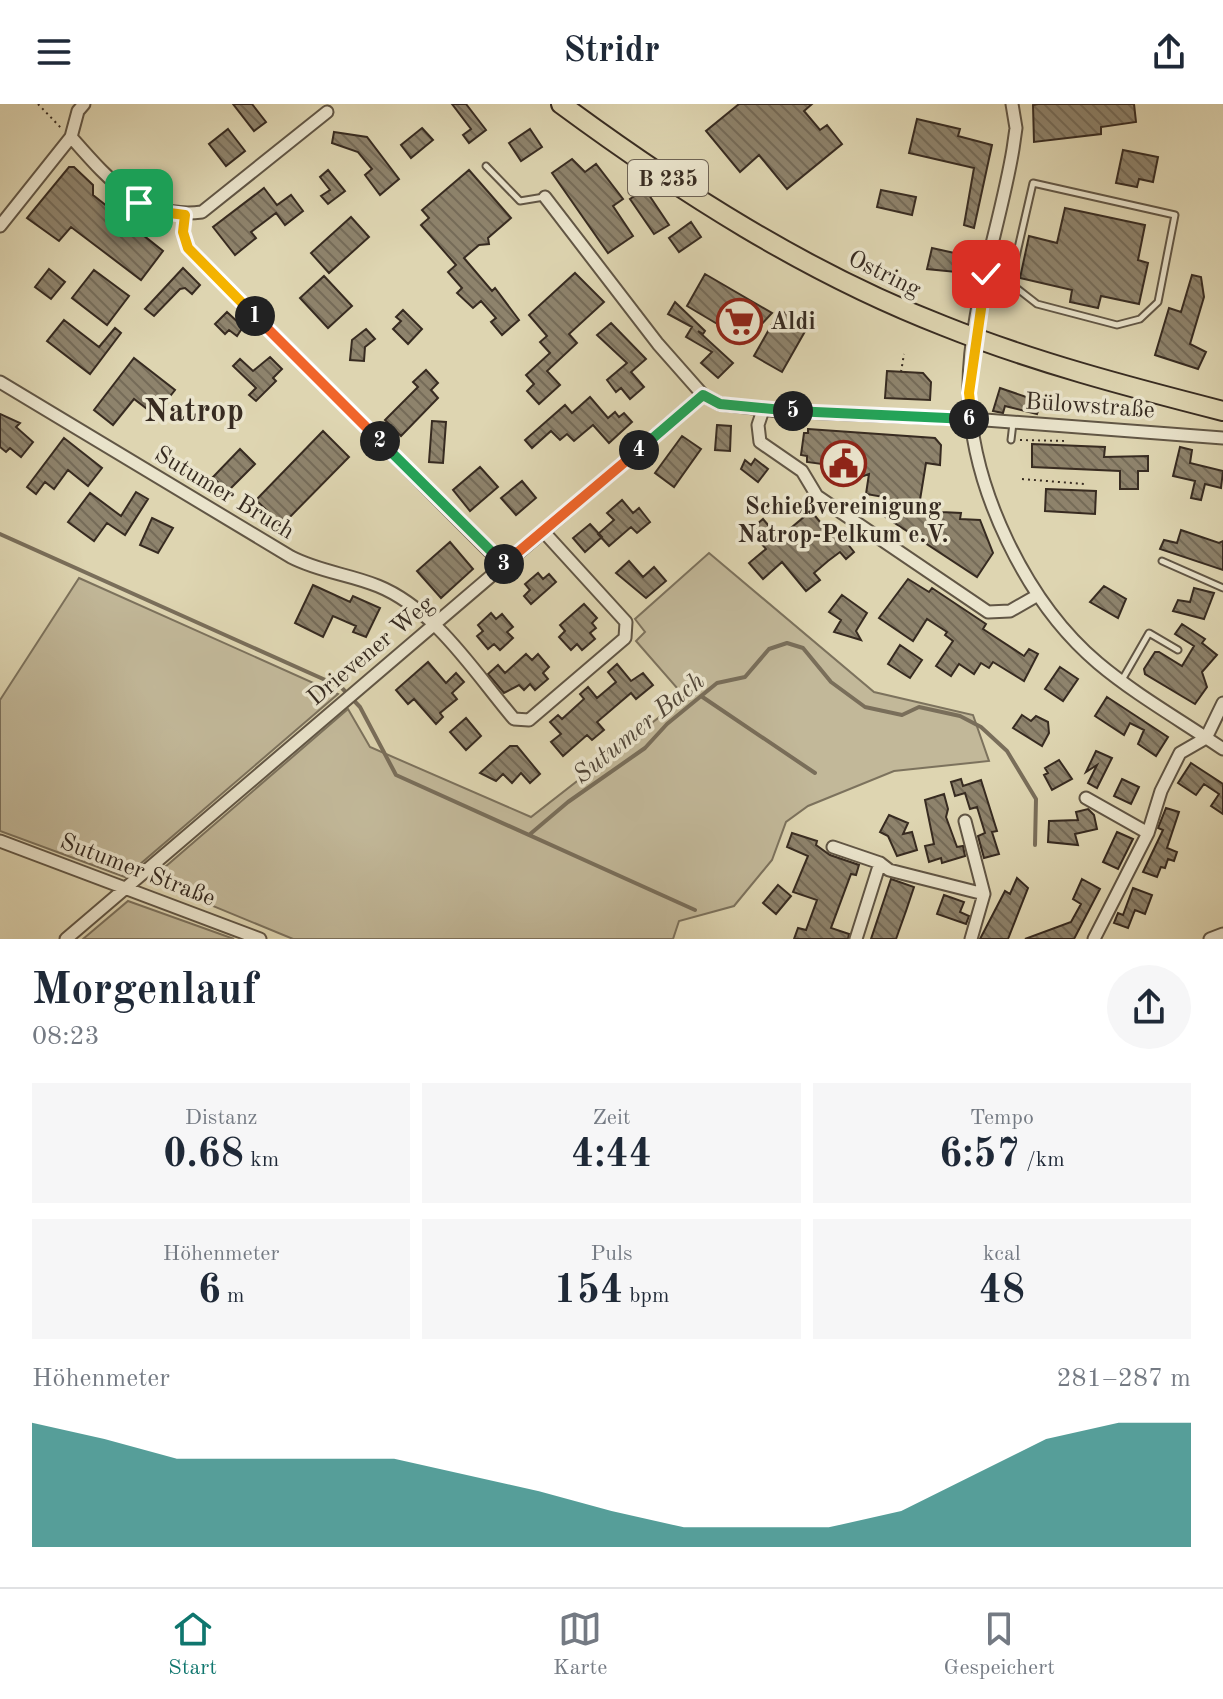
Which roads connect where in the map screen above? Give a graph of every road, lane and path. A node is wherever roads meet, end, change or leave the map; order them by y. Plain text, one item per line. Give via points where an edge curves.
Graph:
1 (38, 104) edge
2 (84, 104) edge
3 (561, 104) edge
4 (1012, 104) edge
5 (327, 112) dead end
6 (71, 137) junction
7 (486, 166) dead end
8 (545, 197) joint
9 (0, 226) edge
10 (188, 248) dead end
11 (986, 274) junction
12 (1010, 283) junction
13 (975, 338) junction
14 (904, 354) dead end
15 (901, 372) dead end
16 (0, 382) edge
17 (703, 395) junction
18 (763, 410) junction
19 (1223, 411) edge
20 (972, 419) junction
21 (1013, 422) junction
22 (1223, 438) edge
23 (1011, 440) joint
24 (1068, 441) dead end
25 (1022, 479) dead end
26 (1084, 484) dead end
27 (543, 531) junction
28 (1162, 561) dead end
29 (503, 565) junction
30 (1223, 588) edge
31 (1038, 595) junction
32 (433, 625) junction
33 (1178, 650) dead end
34 (1122, 680) junction
35 (1223, 703) edge
36 (1206, 738) junction
37 (1223, 749) edge
38 (1086, 798) dead end
39 (965, 821) dead end
40 (1148, 833) junction
41 (0, 841) edge
42 (833, 847) dead end
43 (880, 863) junction
44 (128, 887) junction
45 (984, 894) junction
46 (1223, 934) edge
47 (66, 939) edge
48 (260, 939) edge
49 (856, 939) edge
50 (971, 939) edge
51 (1094, 939) edge
52 (1210, 939) edge

1 - 6 path
2 - 6 street
3 - 13 main road, Ostring / B 235 via 628,153 779,247
4 - 11 street via 1013,149
5 - 6 street via 202,212 185,215 139,203
6 - 9 street
7 - 8 lane via 520,201
8 - 17 street
10 - 29 street
11 - 12 lane
11 - 13 street
12 - 12 lane via 1033,183 1175,215 1158,302 1140,319 1117,325 1037,304
13 - 19 main road, Ostring / B 235
13 - 20 street
14 - 15 path
16 - 32 street, Sutumer Bruch via 291,557 319,571 379,586
17 - 18 street, Bülowstraße via 720,404
17 - 27 street, Drievener Weg
18 - 20 street, Bülowstraße via 936,413
18 - 31 street via 760,442 802,471 817,496 988,612 1010,611
20 - 21 street, Bülowstraße
20 - 31 street via 999,521
21 - 22 street, Bülowstraße
21 - 23 lane
23 - 24 path
25 - 26 path
27 - 29 street, Drievener Weg
27 - 32 street, Sutumer Bruch via 626,622 625,638 529,720 514,719
28 - 30 lane
29 - 32 street, Drievener Weg
31 - 34 street via 1065,631
32 - 44 street, Drievener Weg
33 - 34 lane via 1149,633
34 - 36 street
35 - 36 street
36 - 37 street
36 - 40 street via 1180,753
38 - 40 street
39 - 45 street
40 - 51 street
41 - 44 street, Sutumer Straße
42 - 43 street
43 - 45 street via 889,870
43 - 49 street
44 - 47 street, Drievener Weg
44 - 48 street, Sutumer Straße
45 - 50 street
46 - 52 street

